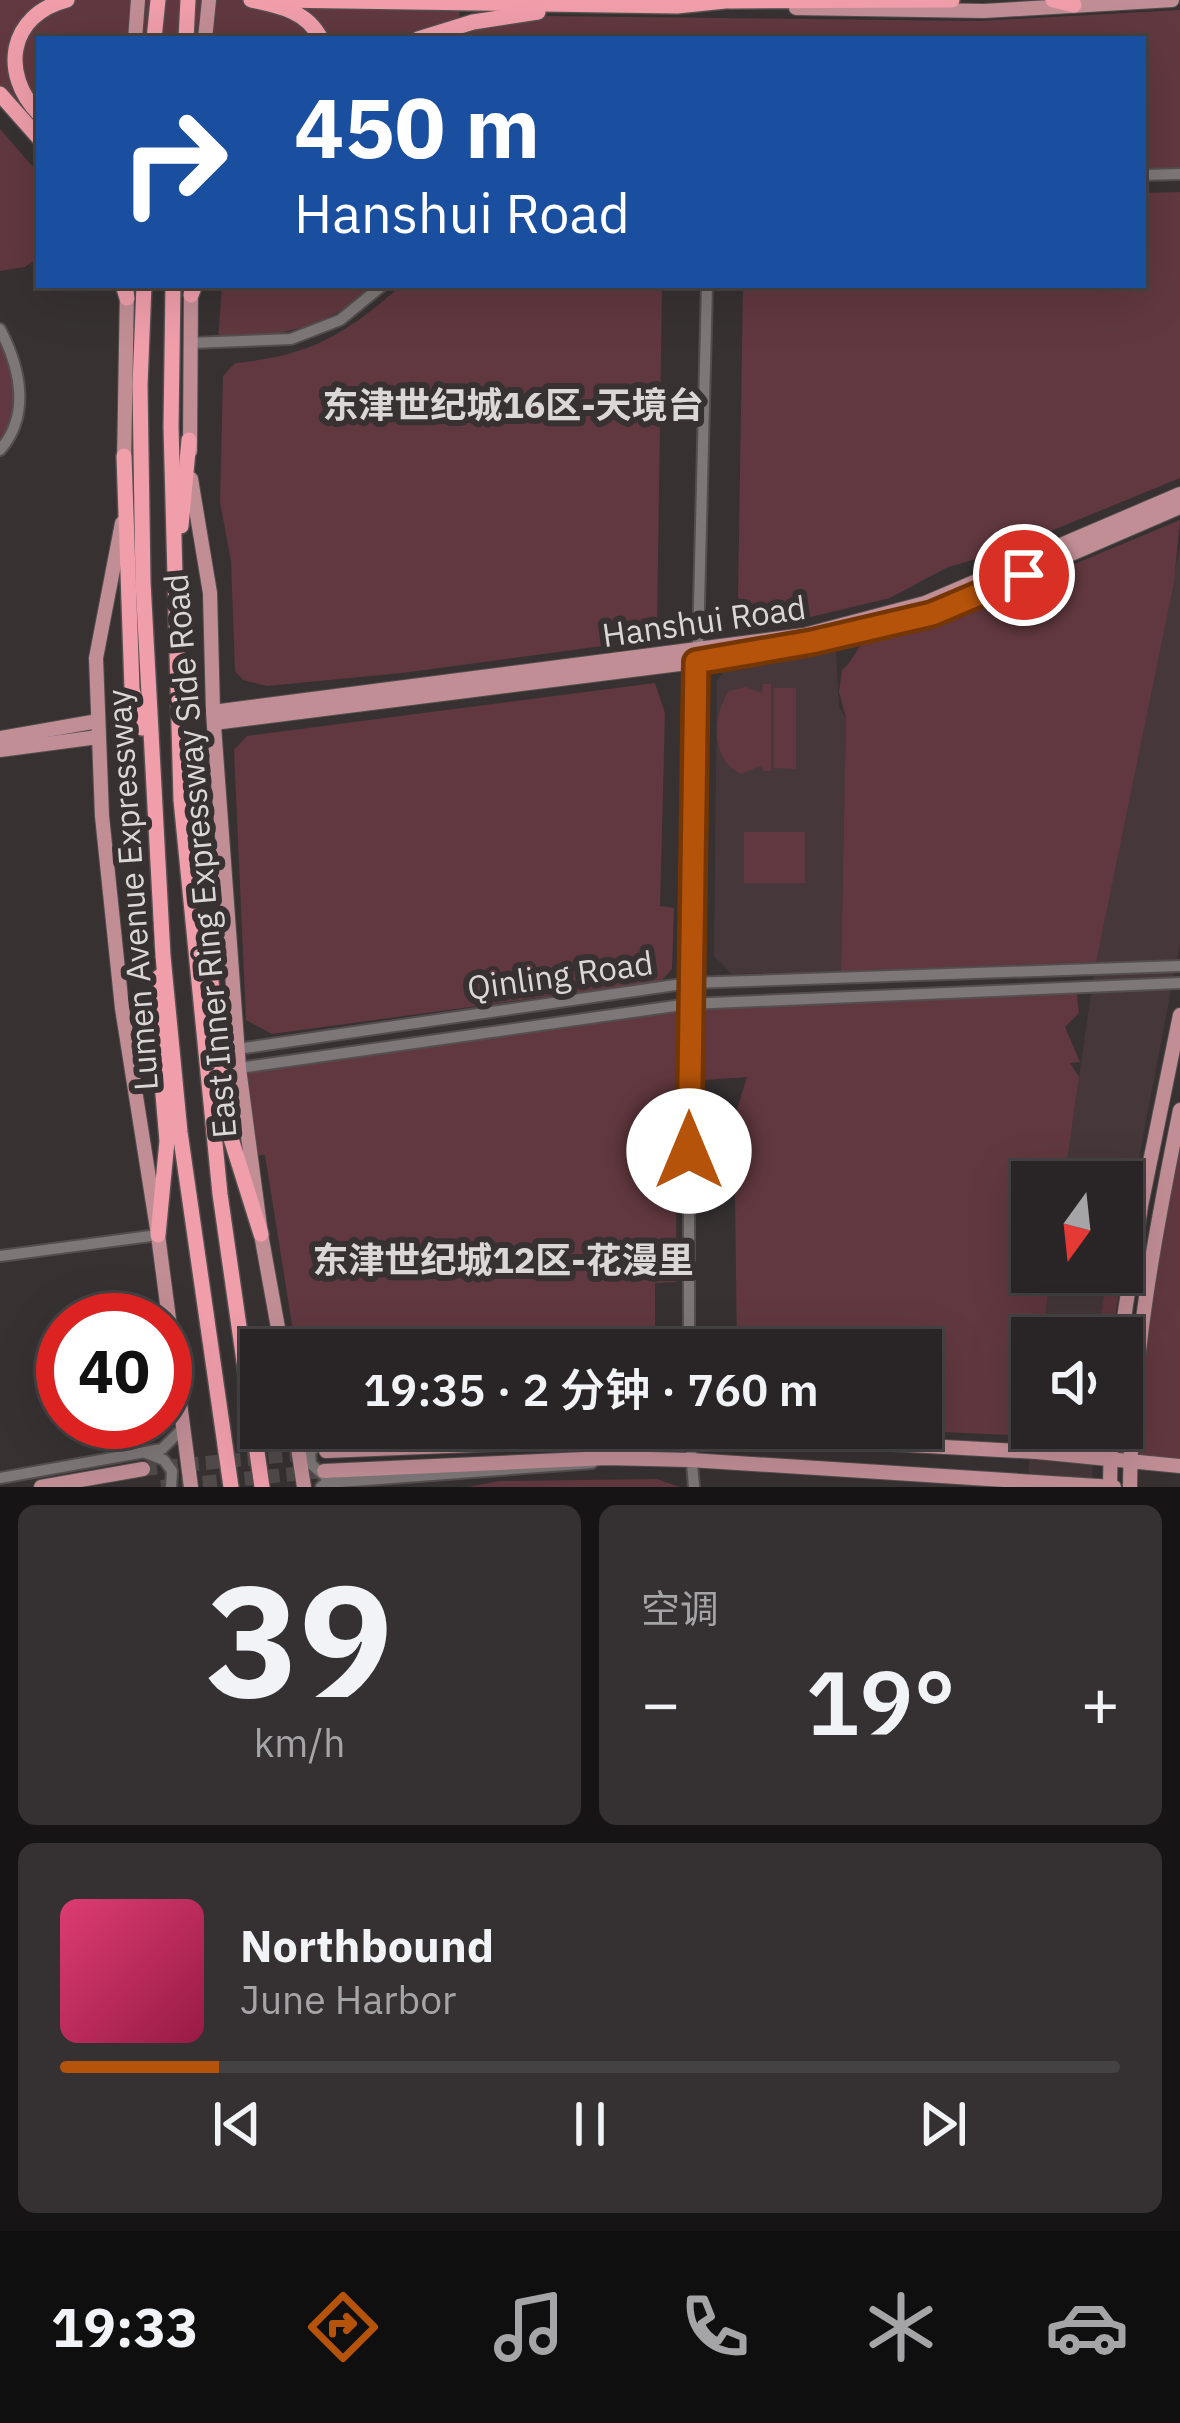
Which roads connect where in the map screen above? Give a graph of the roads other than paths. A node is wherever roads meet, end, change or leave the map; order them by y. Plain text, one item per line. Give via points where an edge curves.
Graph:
1 (68, 0) edge
2 (137, 0) edge
3 (158, 0) edge
4 (188, 0) edge
5 (208, 0) edge
6 (251, 0) edge
7 (277, 0) edge
8 (952, 0) edge
9 (1053, 0) edge
10 (1172, 0) edge
11 (733, 1) edge
12 (586, 4) junction
13 (1074, 5) junction
14 (677, 6) junction
15 (135, 36) edge
16 (154, 36) edge
17 (186, 36) edge
18 (205, 36) edge
19 (319, 36) edge
20 (428, 36) edge
21 (0, 94) edge
22 (36, 111) edge
23 (36, 135) edge
24 (1180, 174) edge
25 (1146, 176) edge
26 (144, 288) edge
27 (173, 288) edge
28 (192, 288) edge
29 (379, 288) edge
30 (707, 288) edge
31 (126, 289) edge
32 (0, 329) edge
33 (190, 343) junction
34 (189, 440) junction
35 (0, 451) edge
36 (124, 456) junction
37 (1180, 494) edge
38 (1180, 508) edge
39 (696, 656) junction
40 (176, 661) junction
41 (213, 718) junction
42 (98, 729) junction
43 (0, 738) edge
44 (0, 750) edge
45 (150, 755) junction
46 (192, 921) junction
47 (163, 956) junction
48 (1180, 966) edge
49 (689, 983) junction
50 (1180, 983) edge
51 (689, 1004) junction
52 (1180, 1015) edge
53 (238, 1049) junction
54 (239, 1068) junction
55 (1180, 1110) edge
56 (158, 1234) junction
57 (261, 1234) junction
58 (0, 1256) edge
59 (165, 1293) edge
60 (1124, 1317) edge
61 (278, 1329) edge
62 (689, 1329) edge
63 (942, 1448) edge
64 (162, 1449) edge
65 (185, 1449) edge
66 (299, 1449) edge
67 (316, 1449) edge
68 (690, 1449) edge
69 (1111, 1449) edge
70 (608, 1458) junction
71 (1111, 1458) junction
72 (690, 1460) junction
73 (1130, 1460) junction
74 (145, 1461) junction
75 (1178, 1466) edge
76 (0, 1478) edge
77 (322, 1479) edge
78 (336, 1482) junction
79 (40, 1487) edge
80 (171, 1487) edge
81 (190, 1487) edge
82 (231, 1487) edge
83 (262, 1487) edge
84 (304, 1487) edge
85 (694, 1487) edge
86 (1111, 1487) edge
87 (1130, 1487) edge

1 - 22 highway via 31,14 11,43 8,72
2 - 15 main road
3 - 16 highway
4 - 17 highway
5 - 18 main road
6 - 19 highway via 308,19
7 - 12 highway
8 - 11 highway
9 - 13 highway
10 - 13 main road
11 - 14 highway
12 - 14 highway
12 - 20 highway
13 - 14 main road
21 - 23 highway
24 - 25 street
26 - 45 highway, Lumen Avenue Expressway
27 - 40 highway, Lumen Avenue Expressway
28 - 33 main road, East Inner Ring Expressway Side Road
29 - 33 street via 340,320 291,339
30 - 39 street
31 - 36 main road, East Inner Ring Expressway Side Road
32 - 35 street via 19,374 20,405
33 - 34 main road, East Inner Ring Expressway Side Road
34 - 40 highway
34 - 41 main road, East Inner Ring Expressway Side Road via 210,593
36 - 42 main road, East Inner Ring Expressway Side Road via 123,519 97,658
36 - 45 highway via 132,688
37 - 39 main road, Hanshui Road via 925,603
38 - 39 main road, Hanshui Road via 932,614 812,642
39 - 41 main road, Hanshui Road
39 - 49 street
40 - 46 highway, Lumen Avenue Expressway
41 - 53 main road, East Inner Ring Expressway Side Road
42 - 43 main road
42 - 44 main road
42 - 56 main road, East Inner Ring Expressway Side Road via 122,1008
45 - 47 highway, Lumen Avenue Expressway
46 - 57 highway via 211,980 228,1130
46 - 83 highway, Lumen Avenue Expressway
47 - 56 highway via 155,1001 167,1141
47 - 82 highway, Lumen Avenue Expressway
48 - 49 street, Qinling Road
49 - 51 street
49 - 53 street, Qinling Road
50 - 51 street, Qinling Road
51 - 54 street, Qinling Road
51 - 62 street
52 - 60 main road
53 - 54 main road, East Inner Ring Expressway Side Road
54 - 57 main road, East Inner Ring Expressway Side Road
55 - 73 main road
56 - 58 street
56 - 59 main road, East Inner Ring Expressway Side Road
57 - 61 main road, East Inner Ring Expressway Side Road
63 - 71 main road
64 - 74 street
65 - 81 main road, East Inner Ring Expressway Side Road
66 - 84 main road
67 - 78 street via 311,1464
68 - 72 street
69 - 71 main road
70 - 72 main road
70 - 77 main road
70 - 78 street
71 - 73 main road
71 - 86 main road
72 - 85 street
72 - 86 main road
73 - 75 main road
73 - 87 main road
74 - 76 street
74 - 79 main road
74 - 80 street via 164,1460
77 - 78 street

